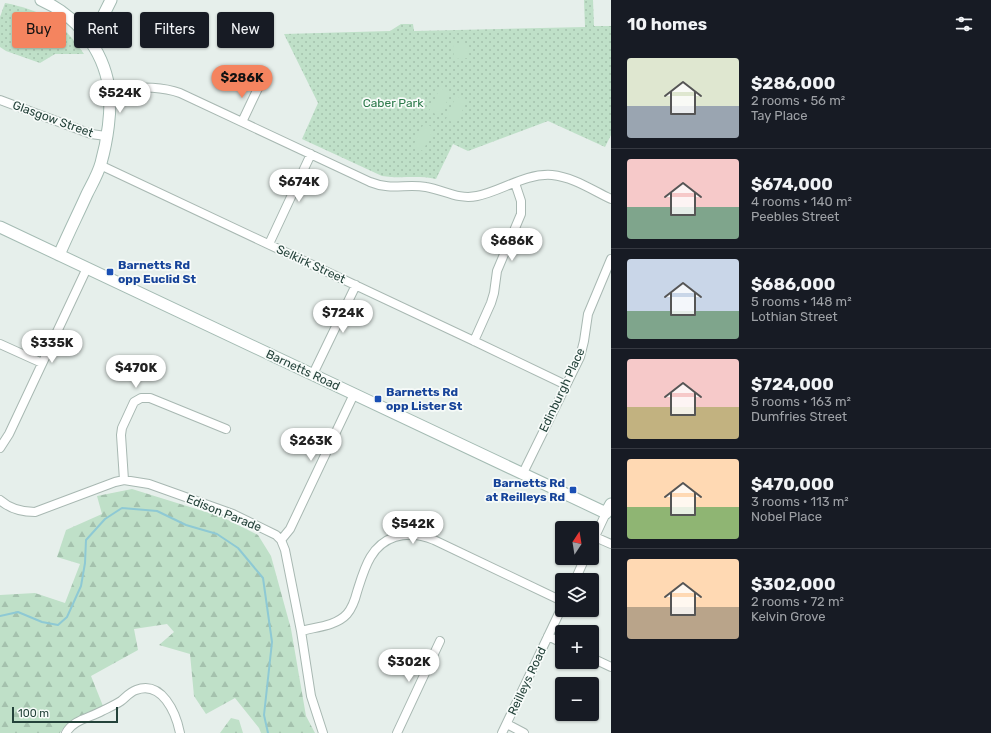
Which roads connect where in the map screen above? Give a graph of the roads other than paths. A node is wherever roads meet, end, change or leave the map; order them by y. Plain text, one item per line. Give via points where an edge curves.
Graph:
1 (41, 0) edge
2 (111, 0) edge
3 (105, 12) edge
4 (74, 23) edge
5 (93, 48) edge
6 (260, 84) dead end
7 (109, 88) junction
8 (0, 100) edge
9 (242, 122) junction
10 (106, 136) junction
11 (311, 154) junction
12 (100, 165) junction
13 (515, 183) junction
14 (611, 199) edge
15 (0, 227) edge
16 (269, 244) junction
17 (59, 255) junction
18 (611, 259) edge
19 (87, 268) junction
20 (356, 285) junction
21 (474, 340) junction
22 (0, 344) edge
23 (42, 363) junction
24 (313, 374) junction
25 (566, 385) junction
26 (354, 394) junction
27 (226, 429) dead end
28 (0, 448) edge
29 (523, 474) junction
30 (124, 480) junction
31 (0, 500) edge
32 (609, 509) edge
33 (599, 530) edge
34 (281, 540) junction
35 (599, 541) edge
36 (611, 544) edge
37 (555, 598) edge
38 (557, 617) edge
39 (301, 631) junction
40 (548, 636) junction
41 (555, 640) edge
42 (440, 641) dead end
43 (599, 661) edge
44 (611, 667) edge
45 (507, 724) junction
46 (66, 733) edge
47 (180, 733) edge
48 (323, 733) edge
49 (397, 733) edge
50 (502, 733) edge
51 (524, 733) edge

1 - 4 street via 65,14
2 - 3 street
5 - 7 street
6 - 9 street
7 - 9 street via 174,90
7 - 10 street
8 - 10 street, Glasgow Street via 91,134
9 - 11 street
10 - 12 street
11 - 13 street via 380,185 426,187 460,197 477,196
11 - 16 street
12 - 16 street, Selkirk Street
12 - 17 street
13 - 14 street via 539,175 558,176
13 - 21 street via 521,200 521,214 498,268 491,303
15 - 17 street, Barnetts Road
16 - 20 street, Selkirk Street
17 - 19 street, Barnetts Road
18 - 25 street, Edinburgh Place via 588,314 580,356
19 - 23 street
19 - 24 street, Barnetts Road
20 - 21 street, Selkirk Street
20 - 24 street
21 - 25 street, Selkirk Street
22 - 23 street
23 - 28 street
24 - 26 street, Barnetts Road
25 - 29 street, Edinburgh Place
26 - 29 street, Barnetts Road
26 - 34 street via 290,529
27 - 30 street via 150,398 139,396 121,432
29 - 32 street, Barnetts Road
30 - 31 street, Edison Parade via 35,512 15,510
30 - 34 street, Edison Parade via 144,483 226,511 273,533
32 - 33 street
34 - 39 street
35 - 36 street
37 - 39 street via 434,540 406,535 386,541 372,554 352,607 345,616 340,620
38 - 40 street, Reilleys Road
39 - 48 street via 311,696
40 - 41 street
40 - 45 street, Reilleys Road
42 - 49 street
43 - 44 street
45 - 50 street, Reilleys Road
45 - 51 street
46 - 47 street via 77,722 114,705 136,690 146,688 161,694

